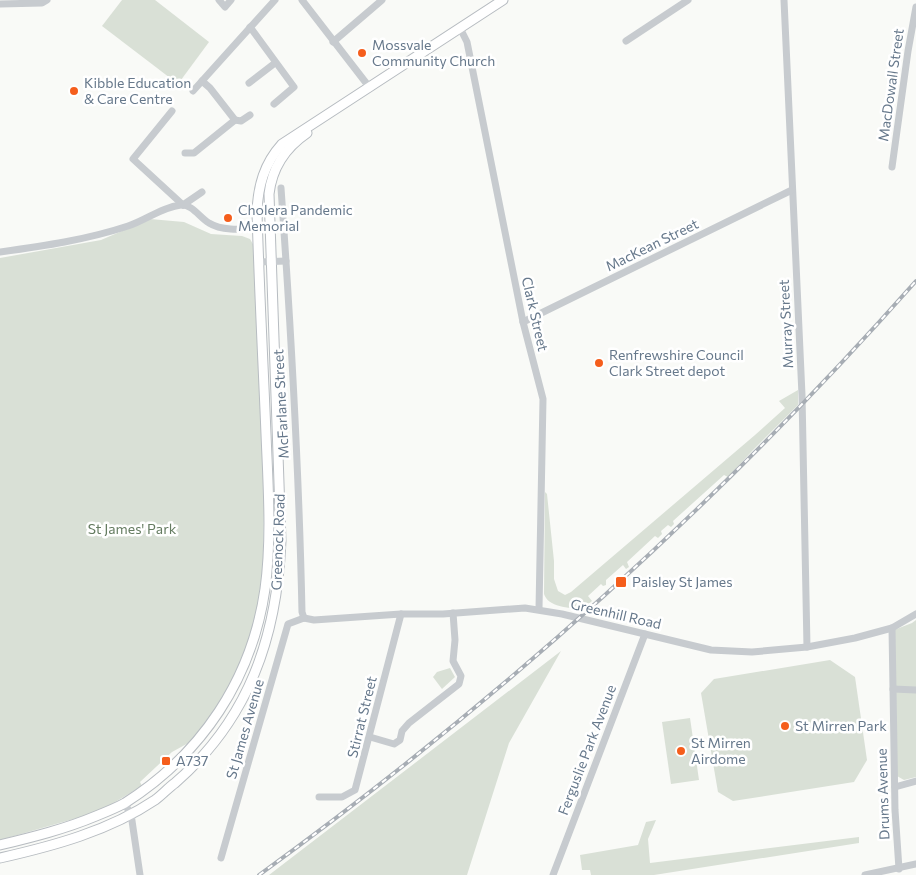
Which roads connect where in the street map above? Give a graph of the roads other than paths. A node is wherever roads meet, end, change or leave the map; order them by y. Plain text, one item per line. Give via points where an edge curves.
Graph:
1 (47, 0) edge
2 (218, 0) edge
3 (231, 0) edge
4 (275, 0) edge
5 (302, 0) edge
6 (382, 0) edge
7 (502, 0) edge
8 (688, 0) edge
9 (784, 0) edge
10 (0, 4) edge
11 (916, 7) edge
12 (250, 27) junction
13 (460, 28) junction
14 (626, 41) dead end
15 (333, 42) junction
16 (275, 63) junction
17 (202, 81) junction
18 (249, 83) dead end
19 (370, 88) junction
20 (193, 91) dead end
21 (274, 104) dead end
22 (172, 111) dead end
23 (250, 115) dead end
24 (235, 120) junction
25 (185, 153) dead end
26 (892, 167) dead end
27 (281, 188) dead end
28 (792, 190) junction
29 (202, 192) dead end
30 (183, 204) junction
31 (257, 228) junction
32 (269, 228) junction
33 (0, 252) edge
34 (286, 261) junction
35 (259, 262) junction
36 (272, 262) junction
37 (523, 322) junction
38 (539, 609) junction
39 (453, 613) junction
40 (401, 614) junction
41 (916, 614) edge
42 (304, 618) junction
43 (892, 628) junction
44 (645, 634) junction
45 (807, 648) junction
46 (893, 689) junction
47 (916, 690) edge
48 (370, 737) junction
49 (916, 782) edge
50 (895, 787) junction
51 (319, 797) dead end
52 (124, 803) junction
53 (131, 814) junction
54 (0, 845) edge
55 (0, 858) edge
56 (221, 858) dead end
57 (916, 864) edge
58 (899, 869) junction
59 (140, 875) edge
60 (554, 875) edge
61 (865, 875) edge
62 (905, 875) edge

1 - 10 street via 42,4
2 - 3 street via 225,7
4 - 12 street
5 - 15 street
6 - 15 street
7 - 13 main road, Greenock Road
8 - 14 street
9 - 28 street, Murray Street
11 - 26 street, MacDowall Street
12 - 16 street
12 - 17 street
13 - 19 main road, Greenock Road
13 - 37 street, Clark Street via 467,42
15 - 19 street
16 - 18 street
16 - 21 street via 294,87
17 - 20 street
17 - 24 street
19 - 31 main road, Greenock Road via 318,119 274,152 260,183
19 - 32 main road, Greenock Road via 302,136 285,152 270,186
22 - 30 street via 133,159
23 - 24 street via 241,121
24 - 25 street via 194,153
27 - 34 street, McFarlane Street
28 - 37 street, MacKean Street
28 - 45 street, Murray Street via 802,395
29 - 30 street
30 - 31 street via 217,227
30 - 33 street via 129,226
31 - 32 street
31 - 35 main road, Greenock Road
32 - 36 main road, Greenock Road
34 - 36 street
34 - 42 street, McFarlane Street
35 - 36 street
35 - 52 main road, Greenock Road via 268,549 265,589 255,634 242,672 217,716 179,759
36 - 53 main road, Greenock Road via 281,541 278,584 268,634 255,676 228,725 188,771
37 - 38 street, Clark Street via 543,399
38 - 39 street, Greenhill Road
38 - 44 street, Greenhill Road
39 - 40 street, Greenhill Road
39 - 48 street via 454,661 460,676 459,684 409,723 400,740 394,744
40 - 42 street, Greenhill Road
40 - 48 street, Stirrat Street
41 - 43 street, Greenhill Road
42 - 56 street, St James Avenue via 288,624
43 - 45 street, Greenhill Road
43 - 46 street, Drums Avenue
44 - 45 street, Greenhill Road via 724,652
44 - 60 street, Ferguslie Park Avenue
46 - 47 street
46 - 50 street, Drums Avenue
48 - 51 street, Stirrat Street via 355,790 342,797
49 - 50 street
50 - 58 street, Drums Avenue
52 - 53 street
52 - 54 main road, Greenock Road via 81,822
53 - 55 main road, Greenock Road via 82,836
53 - 59 street
57 - 58 street
58 - 61 street
58 - 62 street

